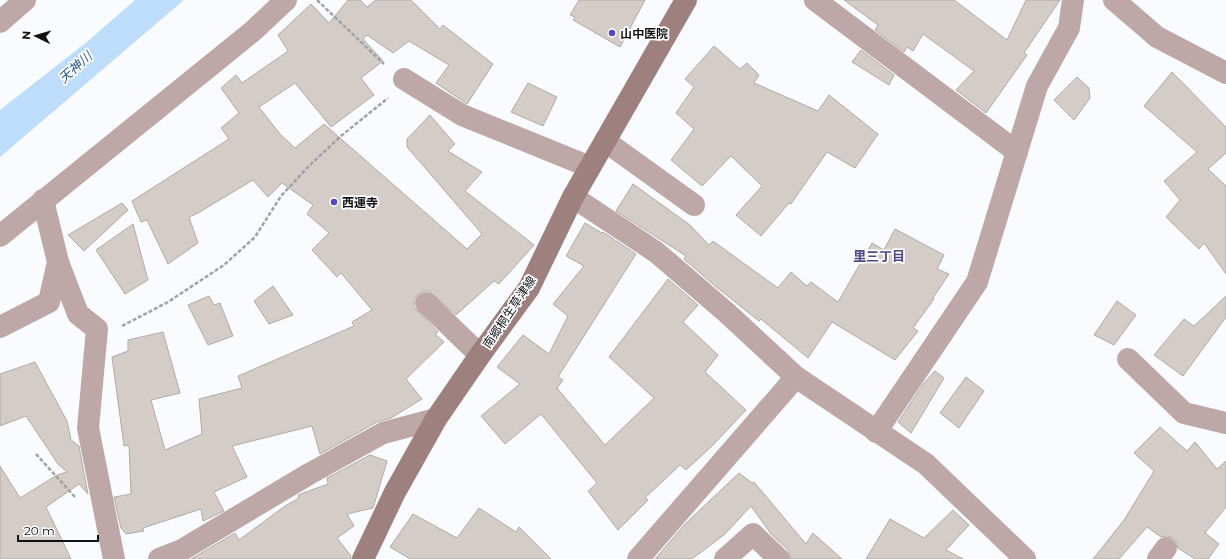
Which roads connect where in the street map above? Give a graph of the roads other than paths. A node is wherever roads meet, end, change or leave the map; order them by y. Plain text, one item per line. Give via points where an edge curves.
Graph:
1 (26, 0) edge
2 (286, 0) edge
3 (686, 0) edge
4 (815, 0) edge
5 (1073, 0) edge
6 (1114, 0) edge
7 (0, 22) edge
8 (1226, 73) edge
9 (404, 79) road end
10 (605, 141) junction
11 (1017, 152) junction
12 (590, 167) junction
13 (572, 197) junction
14 (43, 200) junction
15 (694, 205) dead end
16 (0, 236) edge
17 (58, 262) junction
18 (426, 303) dead end
19 (0, 327) edge
20 (480, 355) junction
21 (1128, 359) dead end
22 (796, 377) junction
23 (436, 419) junction
24 (1226, 423) edge
25 (876, 432) junction
26 (114, 559) edge
27 (159, 559) edge
28 (363, 559) edge
29 (638, 559) edge
30 (725, 559) edge
31 (779, 559) edge
32 (1025, 559) edge

1 - 7 street
2 - 14 street via 253,31
3 - 10 main road, 南郷桐生草津線
4 - 11 street
5 - 11 street via 1069,28 1037,86
6 - 8 street via 1157,37
9 - 12 street via 462,115
10 - 12 main road, 南郷桐生草津線
10 - 15 street
11 - 25 street via 977,282
12 - 13 main road, 南郷桐生草津線
13 - 20 main road, 南郷桐生草津線 via 529,288
13 - 22 street via 656,252
14 - 16 street
14 - 17 street
17 - 19 street via 50,302
17 - 26 street via 78,314 97,329 88,428
18 - 20 street
20 - 23 main road, 南郷桐生草津線
21 - 24 street via 1184,413
22 - 25 street
22 - 29 street
23 - 27 street via 383,433 182,550
23 - 28 main road, 南郷桐生草津線 via 395,492
25 - 32 street via 926,464
30 - 31 street via 753,534

